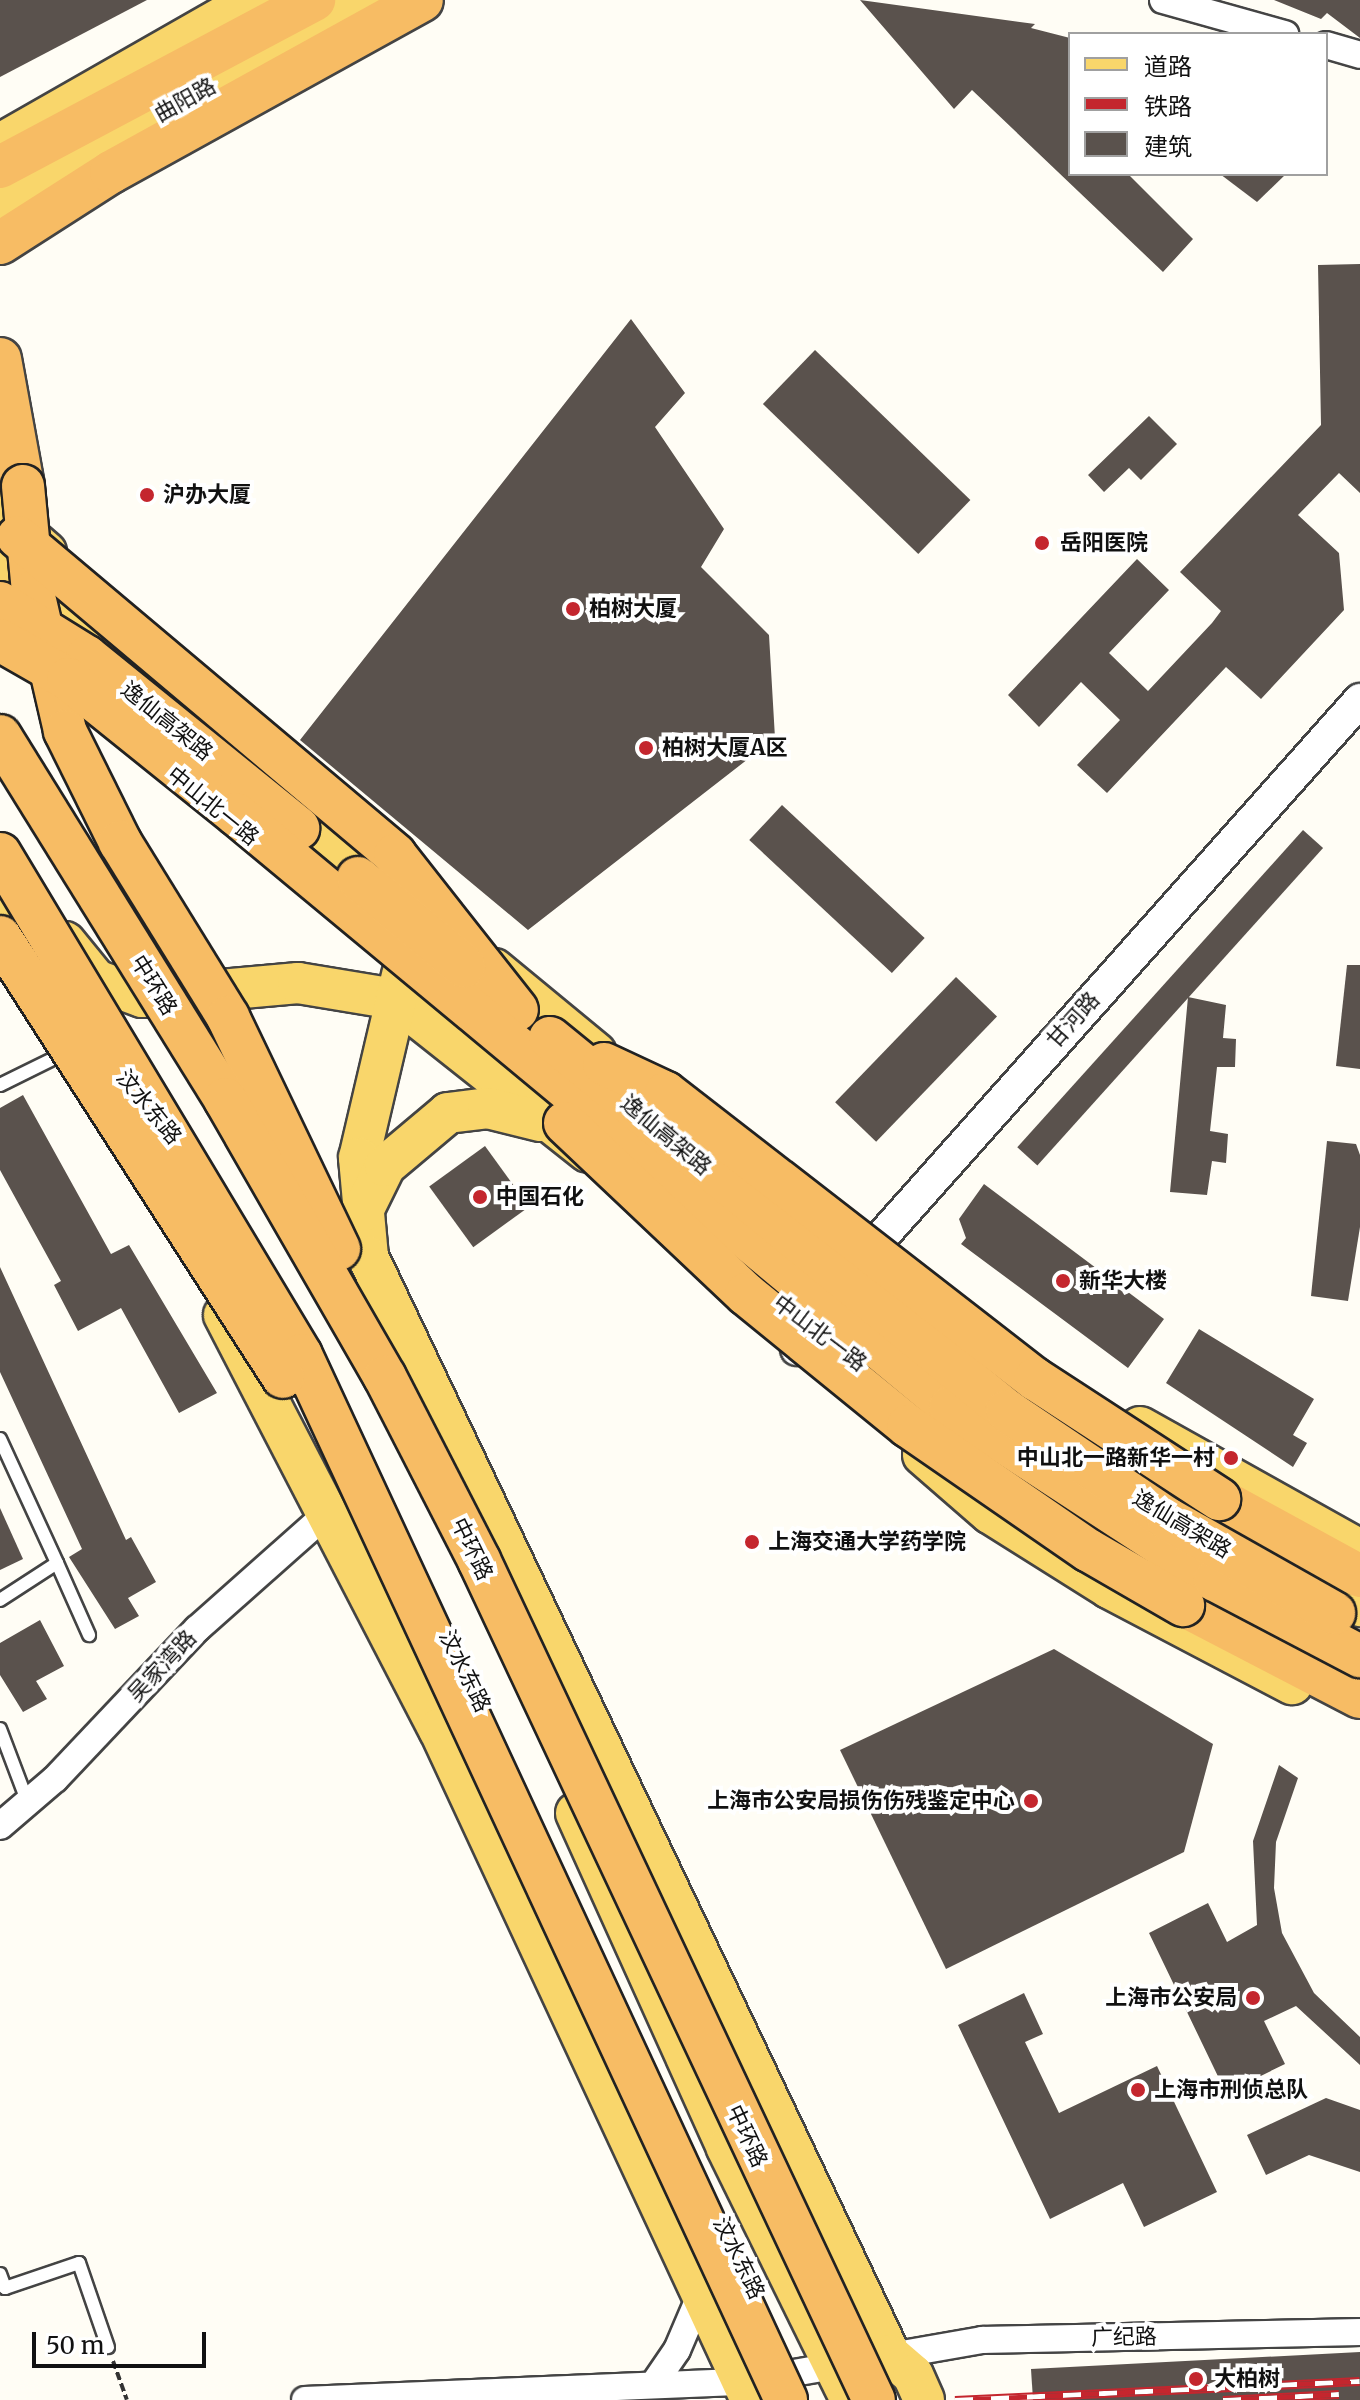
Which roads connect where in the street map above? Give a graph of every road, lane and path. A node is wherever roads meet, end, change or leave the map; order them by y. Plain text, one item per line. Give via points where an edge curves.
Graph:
1 (252, 0) edge
2 (314, 0) edge
3 (370, 0) edge
4 (422, 0) edge
5 (1163, 0) edge
6 (1278, 32) edge
7 (1328, 46) edge
8 (1360, 55) edge
9 (0, 144) edge
10 (105, 144) junction
11 (0, 167) edge
12 (0, 202) edge
13 (0, 219) edge
14 (0, 243) edge
15 (0, 359) edge
16 (9, 524) edge
17 (0, 569) edge
18 (0, 586) edge
19 (0, 603) edge
20 (43, 606) junction
21 (0, 616) edge
22 (90, 639) junction
23 (8, 642) edge
24 (161, 694) junction
25 (1360, 700) edge
26 (0, 736) edge
27 (0, 837) edge
28 (0, 854) edge
29 (10, 891) edge
30 (406, 901) junction
31 (363, 926) junction
32 (0, 937) edge
33 (453, 938) junction
34 (412, 940) junction
35 (298, 983) junction
36 (50, 985) junction
37 (395, 999) junction
38 (517, 1010) junction
39 (550, 1038) junction
40 (82, 1045) junction
41 (0, 1085) edge
42 (558, 1128) junction
43 (361, 1223) junction
44 (866, 1254) junction
45 (804, 1339) junction
46 (0, 1439) edge
47 (329, 1512) junction
48 (376, 1524) junction
49 (1360, 1550) edge
50 (479, 1560) junction
51 (57, 1563) junction
52 (1360, 1576) edge
53 (0, 1600) edge
54 (1360, 1606) edge
55 (1360, 1626) edge
56 (89, 1635) dead end
57 (1360, 1656) edge
58 (1360, 1673) edge
59 (1360, 1697) edge
60 (1360, 1718) edge
61 (0, 1729) edge
62 (28, 1803) junction
63 (0, 1826) edge
64 (646, 1842) junction
65 (636, 1946) junction
66 (0, 2274) edge
67 (3, 2289) edge
68 (701, 2294) junction
69 (1360, 2332) edge
70 (108, 2347) joint
71 (890, 2355) junction
72 (844, 2384) edge
73 (653, 2385) junction
74 (746, 2391) edge
75 (796, 2392) edge
76 (127, 2400) edge
77 (305, 2400) edge
78 (874, 2400) edge
79 (902, 2400) edge
80 (924, 2400) edge

1 - 9 main road
2 - 11 highway
3 - 10 main road, 曲阳路
4 - 14 highway via 111,172
5 - 6 street
7 - 8 street
10 - 12 main road, 曲阳路
10 - 13 main road
15 - 50 highway, bridge via 16,423 36,607 65,731 120,842 241,1043
16 - 22 main road
16 - 24 main road via 99,601
16 - 38 highway, bridge via 395,855
17 - 20 main road
18 - 20 main road
19 - 38 highway, 逸仙高架路, bridge via 87,657 175,725
20 - 22 main road
21 - 23 main road
22 - 24 main road
23 - 31 highway, 逸仙高架路, bridge via 68,679
24 - 30 main road
25 - 44 street, 甘河路
26 - 50 highway, 中环路, bridge via 225,1099 385,1377
27 - 29 main road, 中山北一路
28 - 48 highway, bridge via 301,1355
29 - 35 main road, 中山北一路 via 130,971
29 - 35 main road, 中山北一路 via 96,980 142,997
29 - 36 main road, 汶水东路
30 - 33 main road
30 - 34 main road, 汶水东路
31 - 34 main road
31 - 37 main road
31 - 57 highway, 逸仙高架路, bridge via 950,1407 1215,1580
31 - 59 highway, bridge via 746,1294 908,1426 1088,1550
32 - 48 highway, bridge
33 - 34 main road
33 - 44 main road via 804,1227
34 - 37 main road, 汶水东路
35 - 37 main road, 中山北一路
36 - 40 main road, 汶水东路
36 - 75 main road, 汶水东路 via 208,1183 272,1291 573,1894
37 - 42 main road, 中山北一路
37 - 43 main road, 汶水东路 via 359,1158
38 - 39 highway, 逸仙高架路
39 - 52 highway, bridge via 666,1093 1035,1379 1219,1499
39 - 55 highway, 逸仙高架路, bridge via 1007,1411 1168,1519
40 - 41 lane
40 - 47 main road, 汶水东路
42 - 43 main road via 488,1108 448,1113 385,1166
42 - 45 main road, 中山北一路 via 753,1283
43 - 64 main road, 汶水东路 via 378,1285
43 - 65 main road, 汶水东路 via 358,1312 376,1388
44 - 45 street, 甘河路
44 - 49 main road via 1123,1417
44 - 54 main road via 983,1375 1148,1487
45 - 58 main road, 中山北一路 via 1072,1514 1273,1631
45 - 60 main road via 990,1513 1121,1595
46 - 51 lane
47 - 62 street, 吴家湾路 via 197,1629
47 - 68 main road, 汶水东路 via 439,1729
48 - 75 highway, bridge
50 - 78 highway, 中环路, bridge
51 - 53 lane
51 - 56 lane
61 - 62 lane
62 - 63 street, 吴家湾路
64 - 65 main road
64 - 71 main road, 汶水东路
65 - 72 main road, 汶水东路
66 - 67 lane
67 - 70 lane via 79,2263
68 - 73 street
68 - 74 main road, 汶水东路
69 - 71 street, 广纪路 via 982,2340
70 - 76 path
71 - 72 street, 广纪路
71 - 79 main road, 汶水东路
71 - 80 main road, 汶水东路 via 913,2375
72 - 75 street
73 - 74 street
73 - 77 street
74 - 75 street

